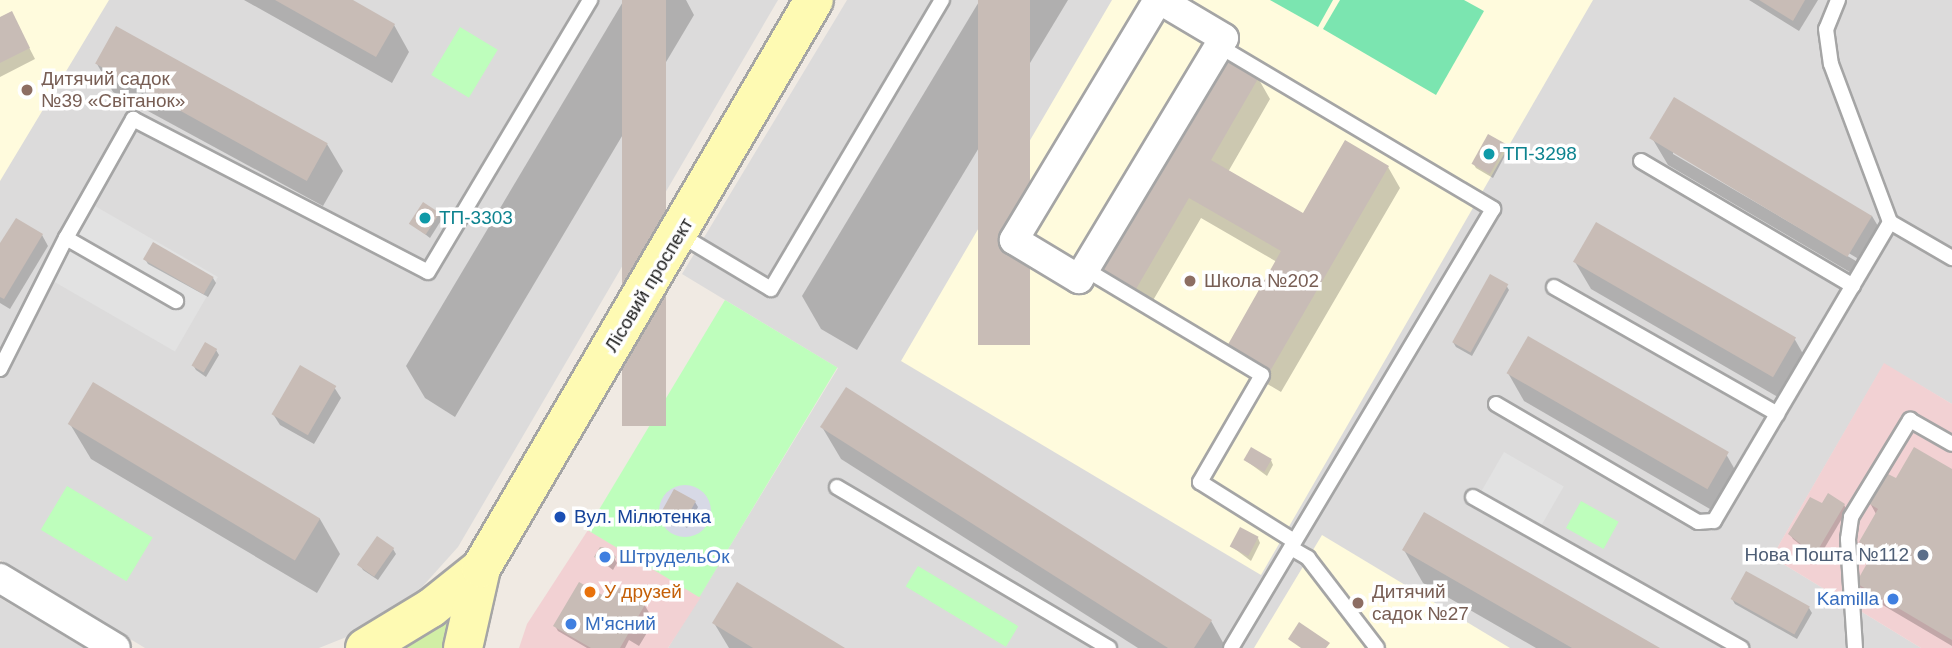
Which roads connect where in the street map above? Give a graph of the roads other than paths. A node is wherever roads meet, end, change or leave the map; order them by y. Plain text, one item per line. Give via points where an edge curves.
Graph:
1 (590, 0) edge
2 (814, 0) edge
3 (942, 0) edge
4 (1159, 0) edge
5 (1838, 0) edge
6 (1219, 46) junction
7 (1641, 162) dead end
8 (1890, 222) junction
9 (679, 234) junction
10 (66, 238) junction
11 (1952, 258) edge
12 (1085, 269) junction
13 (1853, 286) junction
14 (1553, 287) dead end
15 (176, 301) dead end
16 (5, 344) edge
17 (0, 369) edge
18 (1496, 404) dead end
19 (1778, 414) junction
20 (1952, 444) edge
21 (836, 487) dead end
22 (1473, 497) dead end
23 (1293, 544) junction
24 (481, 568) junction
25 (0, 578) edge
26 (116, 648) edge
27 (365, 648) edge
28 (463, 648) edge
29 (1109, 648) edge
30 (1231, 648) edge
31 (1377, 648) edge
32 (1741, 648) edge
33 (1855, 648) edge

1 - 10 lane via 428,272 133,119
2 - 9 street, Лісовий проспект
3 - 9 lane via 771,289
4 - 6 street via 1223,38
4 - 12 street via 1014,240 1079,279
5 - 8 lane via 1826,29 1831,64
6 - 12 street
6 - 23 lane via 1493,209
7 - 13 lane
8 - 11 lane
8 - 13 lane
9 - 24 street, Лісовий проспект
10 - 15 lane
10 - 16 lane
12 - 23 lane via 1262,375 1200,482
13 - 19 lane
14 - 19 lane
16 - 17 lane
18 - 19 lane via 1706,523 1719,515
20 - 33 lane via 1910,420 1852,517 1849,539
21 - 29 lane
22 - 32 lane
23 - 30 lane
23 - 31 lane
24 - 27 street, Лісовий проспект via 430,608
24 - 28 street, Лісовий проспект
25 - 26 street

